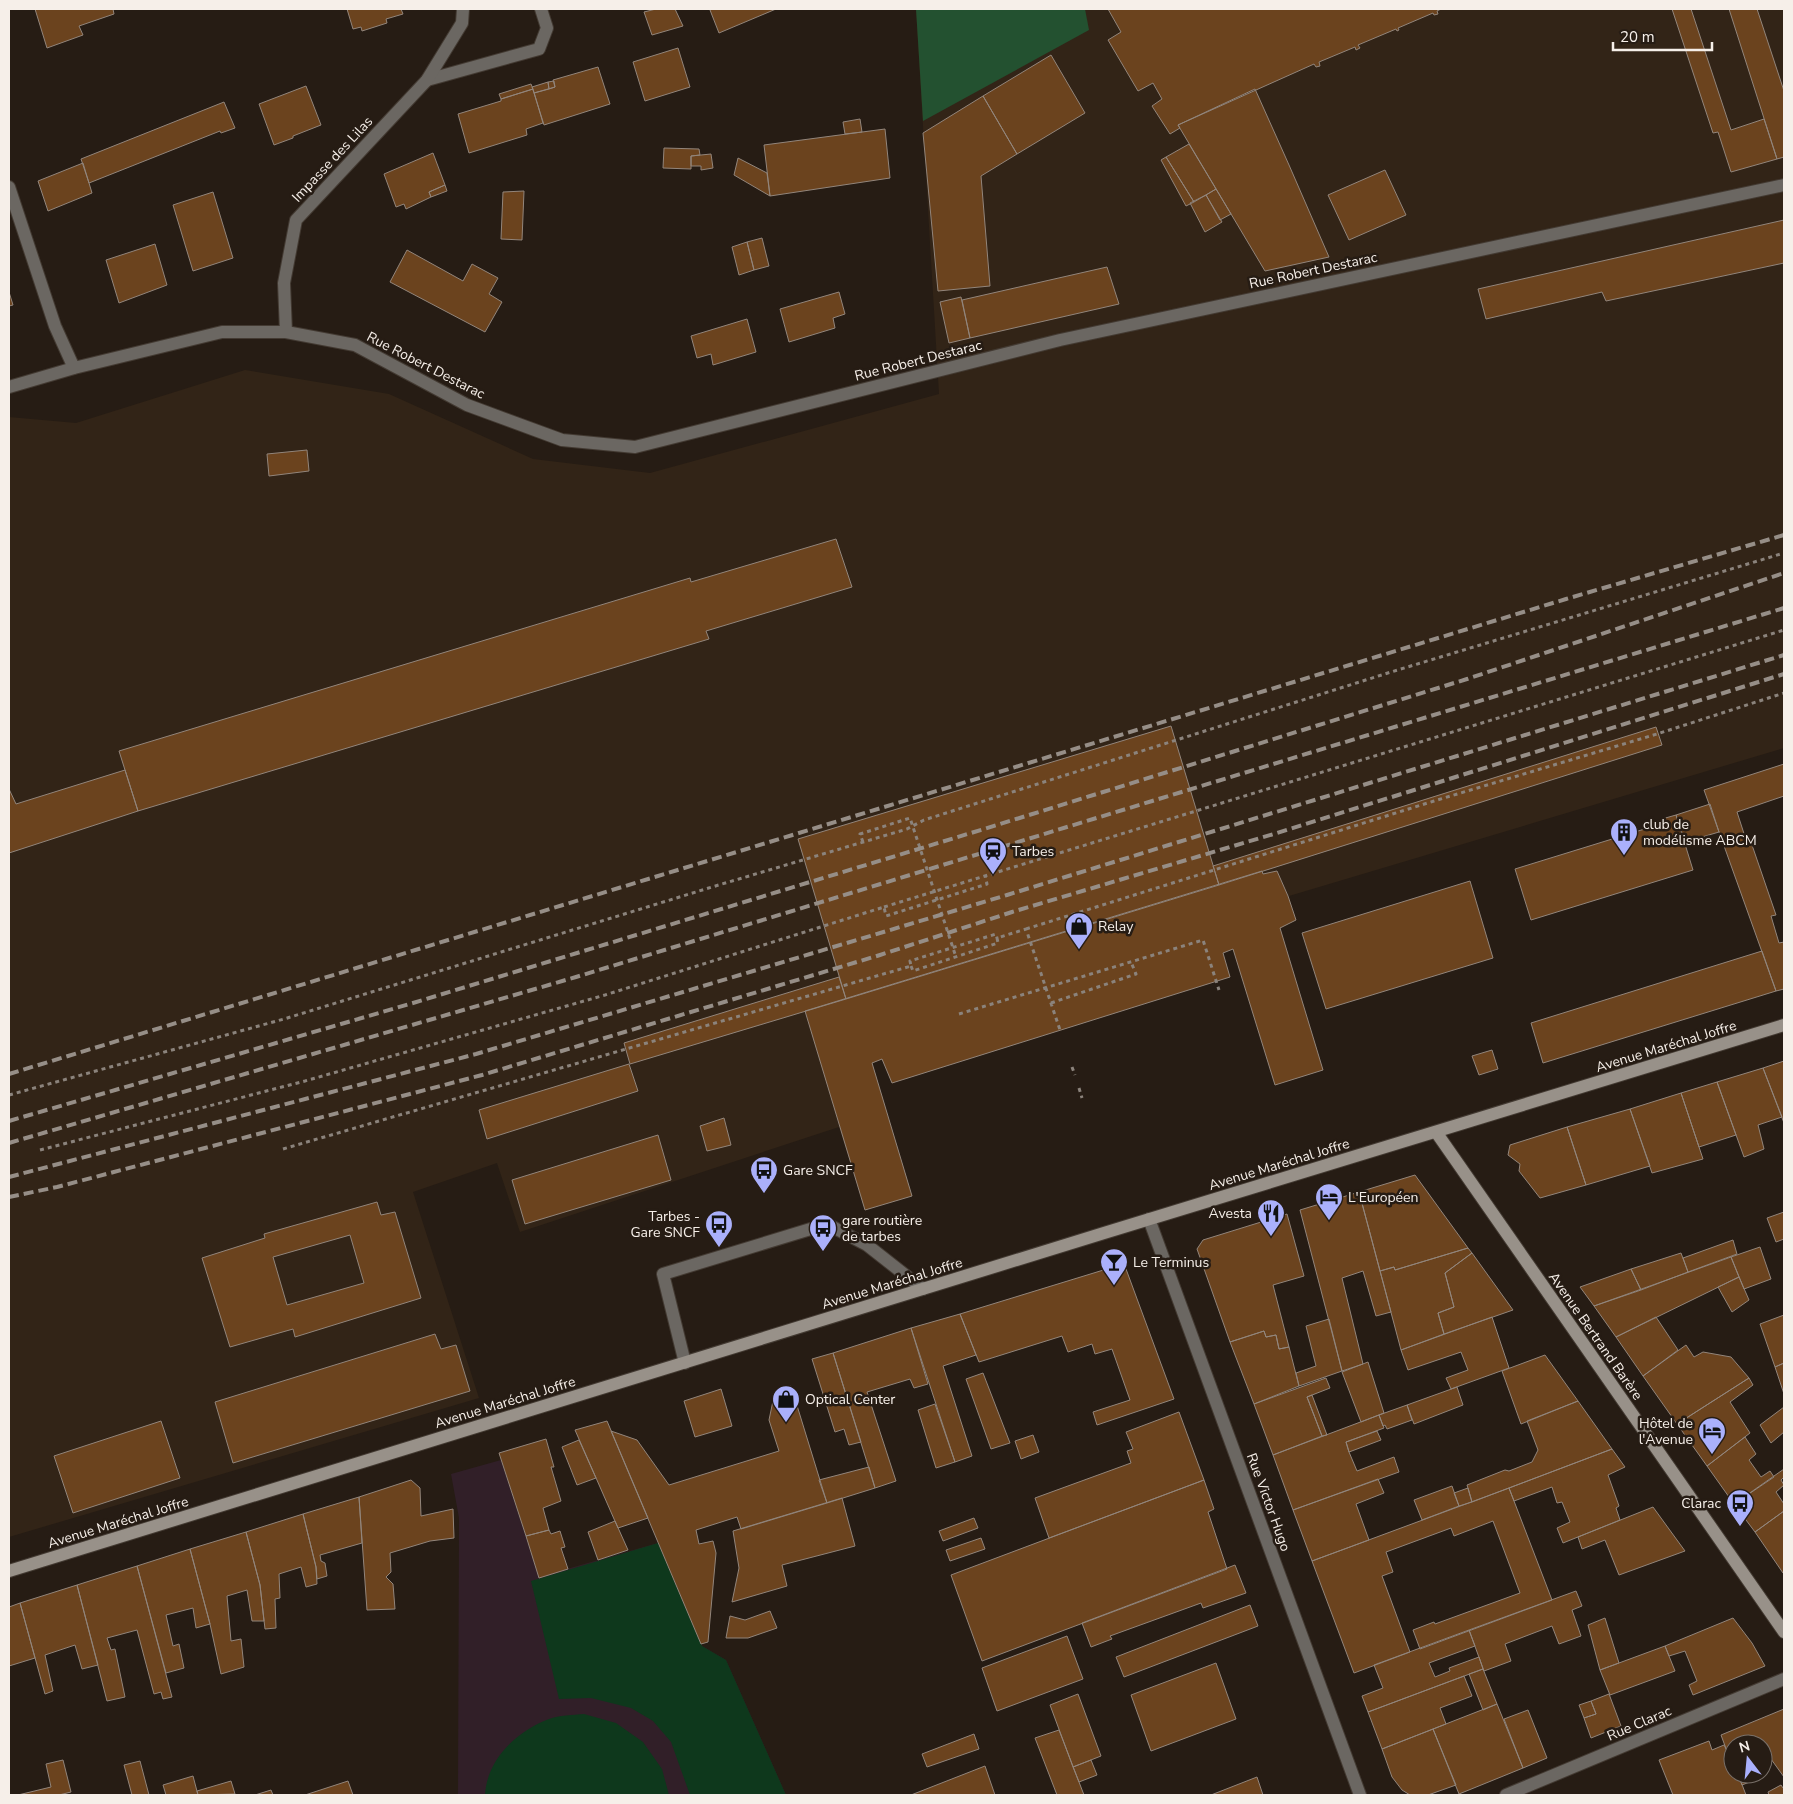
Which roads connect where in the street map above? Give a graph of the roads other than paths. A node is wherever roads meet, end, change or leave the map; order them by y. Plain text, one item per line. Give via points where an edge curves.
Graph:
1 (463, 9) edge
2 (542, 9) edge
3 (427, 80) junction
4 (1784, 184) edge
5 (9, 187) edge
6 (286, 332) junction
7 (74, 368) junction
8 (9, 388) edge
9 (1784, 1026) edge
10 (1436, 1132) junction
11 (1149, 1219) junction
12 (924, 1289) junction
13 (685, 1363) junction
14 (9, 1571) edge
15 (1784, 1632) edge
16 (1784, 1679) edge
17 (1360, 1795) edge
18 (1506, 1795) edge

1 - 3 street, Impasse des Lilas via 462,23
2 - 3 street via 547,28 539,49
3 - 6 street, Impasse des Lilas via 296,220 284,283
4 - 6 street, Rue Robert Destarac via 1060,340 634,447 562,440 466,405 355,345
5 - 7 street via 55,326
6 - 7 street, Rue Robert Destarac via 222,332
7 - 8 street, Rue Robert Destarac
9 - 10 main road, Avenue Maréchal Joffre
10 - 11 main road, Avenue Maréchal Joffre
10 - 15 main road, Avenue Bertrand Barère
11 - 12 main road, Avenue Maréchal Joffre
11 - 17 street, Rue Victor Hugo
12 - 13 main road, Avenue Maréchal Joffre
12 - 13 street via 867,1245 826,1224 663,1274
13 - 14 main road, Avenue Maréchal Joffre
16 - 18 street, Rue Clarac

